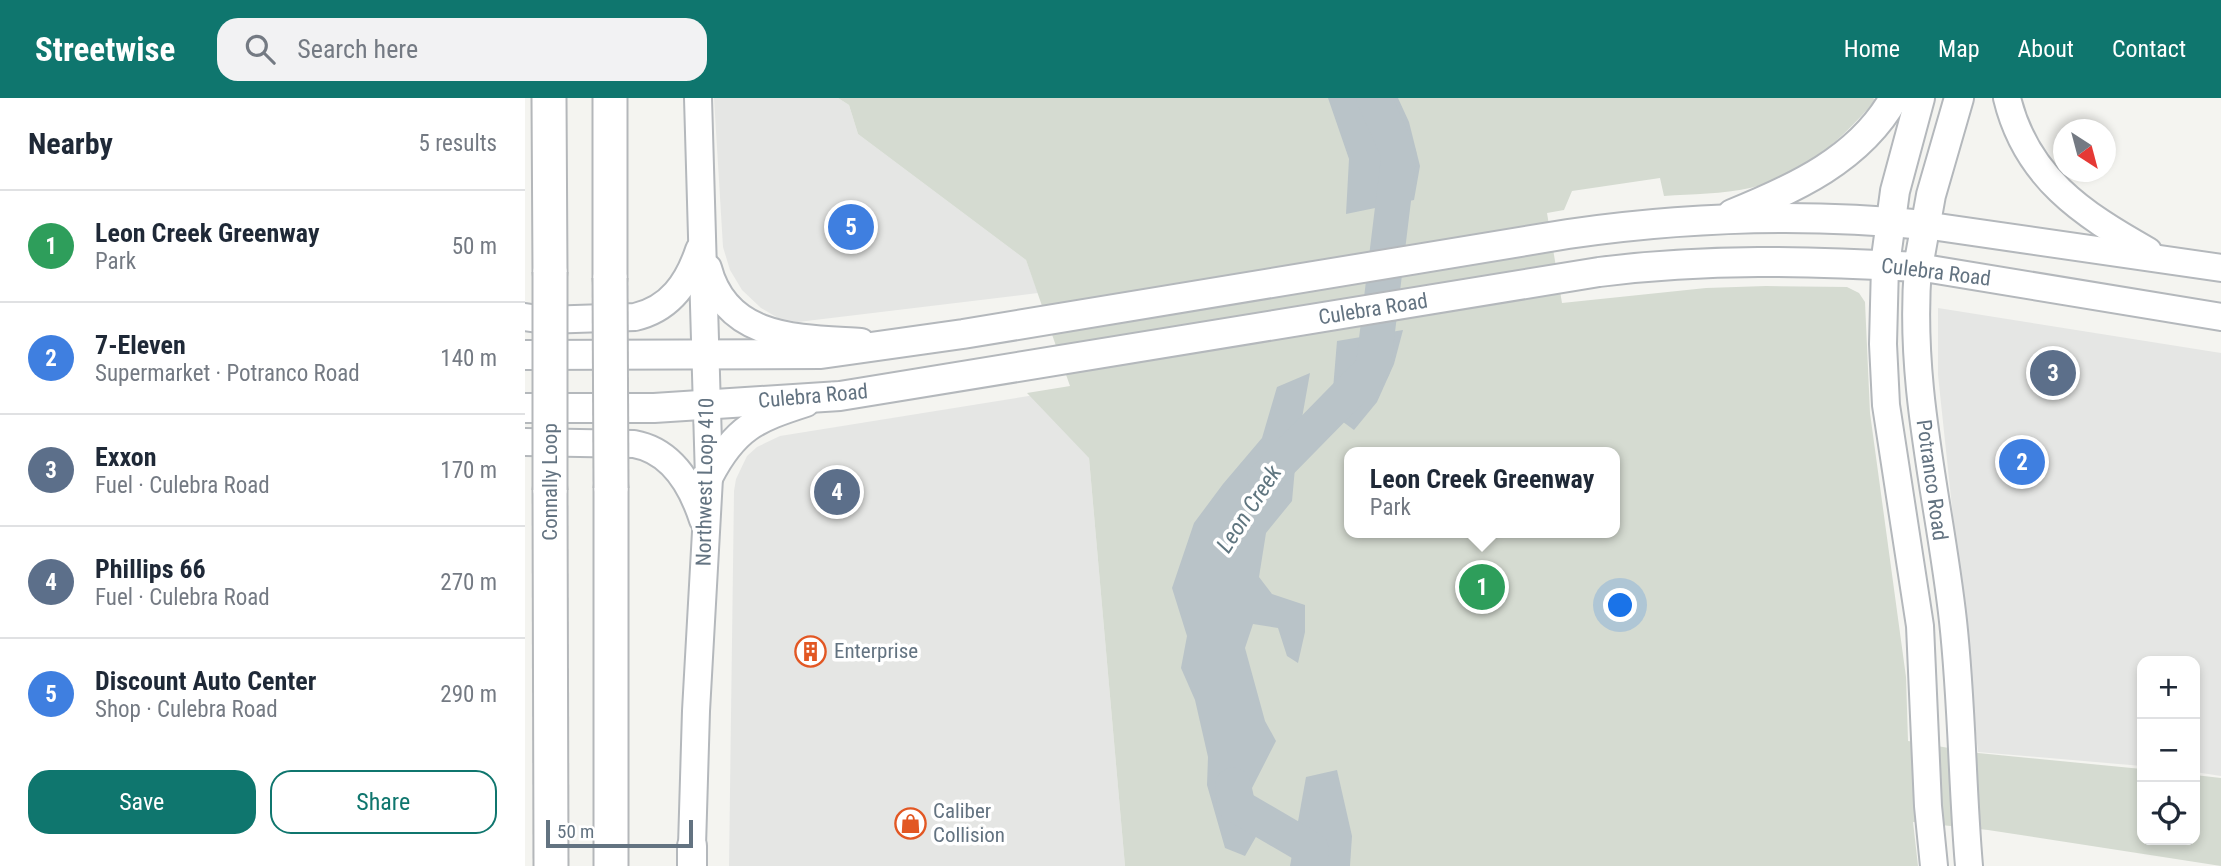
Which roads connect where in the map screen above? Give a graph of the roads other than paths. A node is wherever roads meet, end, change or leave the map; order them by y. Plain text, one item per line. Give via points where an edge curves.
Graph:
1 (549, 98) edge
2 (610, 98) edge
3 (698, 98) edge
4 (1894, 98) edge
5 (1920, 98) edge
6 (1959, 98) edge
7 (2007, 98) edge
8 (1719, 219) junction
9 (1890, 221) junction
10 (1924, 225) junction
11 (702, 238) junction
12 (2165, 260) junction
13 (1885, 265) junction
14 (1918, 267) junction
15 (2221, 268) edge
16 (525, 317) edge
17 (2221, 317) edge
18 (884, 344) junction
19 (525, 355) edge
20 (707, 355) junction
21 (819, 398) junction
22 (708, 405) junction
23 (525, 408) edge
24 (525, 442) edge
25 (709, 478) junction
26 (705, 529) junction
27 (692, 856) edge
28 (551, 866) edge
29 (611, 866) edge
30 (1934, 866) edge
31 (1969, 866) edge

1 - 28 highway, Connally Loop, bridge
2 - 29 highway, bridge
3 - 11 main road, Northwest Loop 410
4 - 8 main road via 1858,143 1819,174
5 - 9 main road, Potranco Road
6 - 10 main road, Potranco Road
7 - 12 main road via 2028,149 2057,189 2101,224
8 - 9 main road, Culebra Road
8 - 18 main road, Culebra Road via 1568,234
9 - 10 main road, Culebra Road
9 - 13 main road, Potranco Road
10 - 12 main road, Culebra Road
10 - 14 main road, Potranco Road
11 - 16 main road via 677,292 645,314
11 - 18 main road via 719,295 756,327 793,337
11 - 20 main road, Northwest Loop 410
12 - 15 main road, Culebra Road
13 - 14 main road, Culebra Road
13 - 21 main road, Culebra Road via 1721,261 1649,266
13 - 30 main road, Potranco Road via 1886,405 1920,626
14 - 17 main road, Culebra Road
14 - 31 main road, Potranco Road via 1916,340 1926,449 1953,620
18 - 20 main road, Culebra Road via 821,354
19 - 20 main road, Culebra Road
20 - 22 main road, Northwest Loop 410
21 - 22 main road, Culebra Road
21 - 25 main road via 748,426 724,450
22 - 23 main road, Culebra Road
22 - 25 main road, Northwest Loop 410
24 - 26 main road via 650,448 680,473
25 - 26 main road, Northwest Loop 410
26 - 27 main road, Northwest Loop 410

